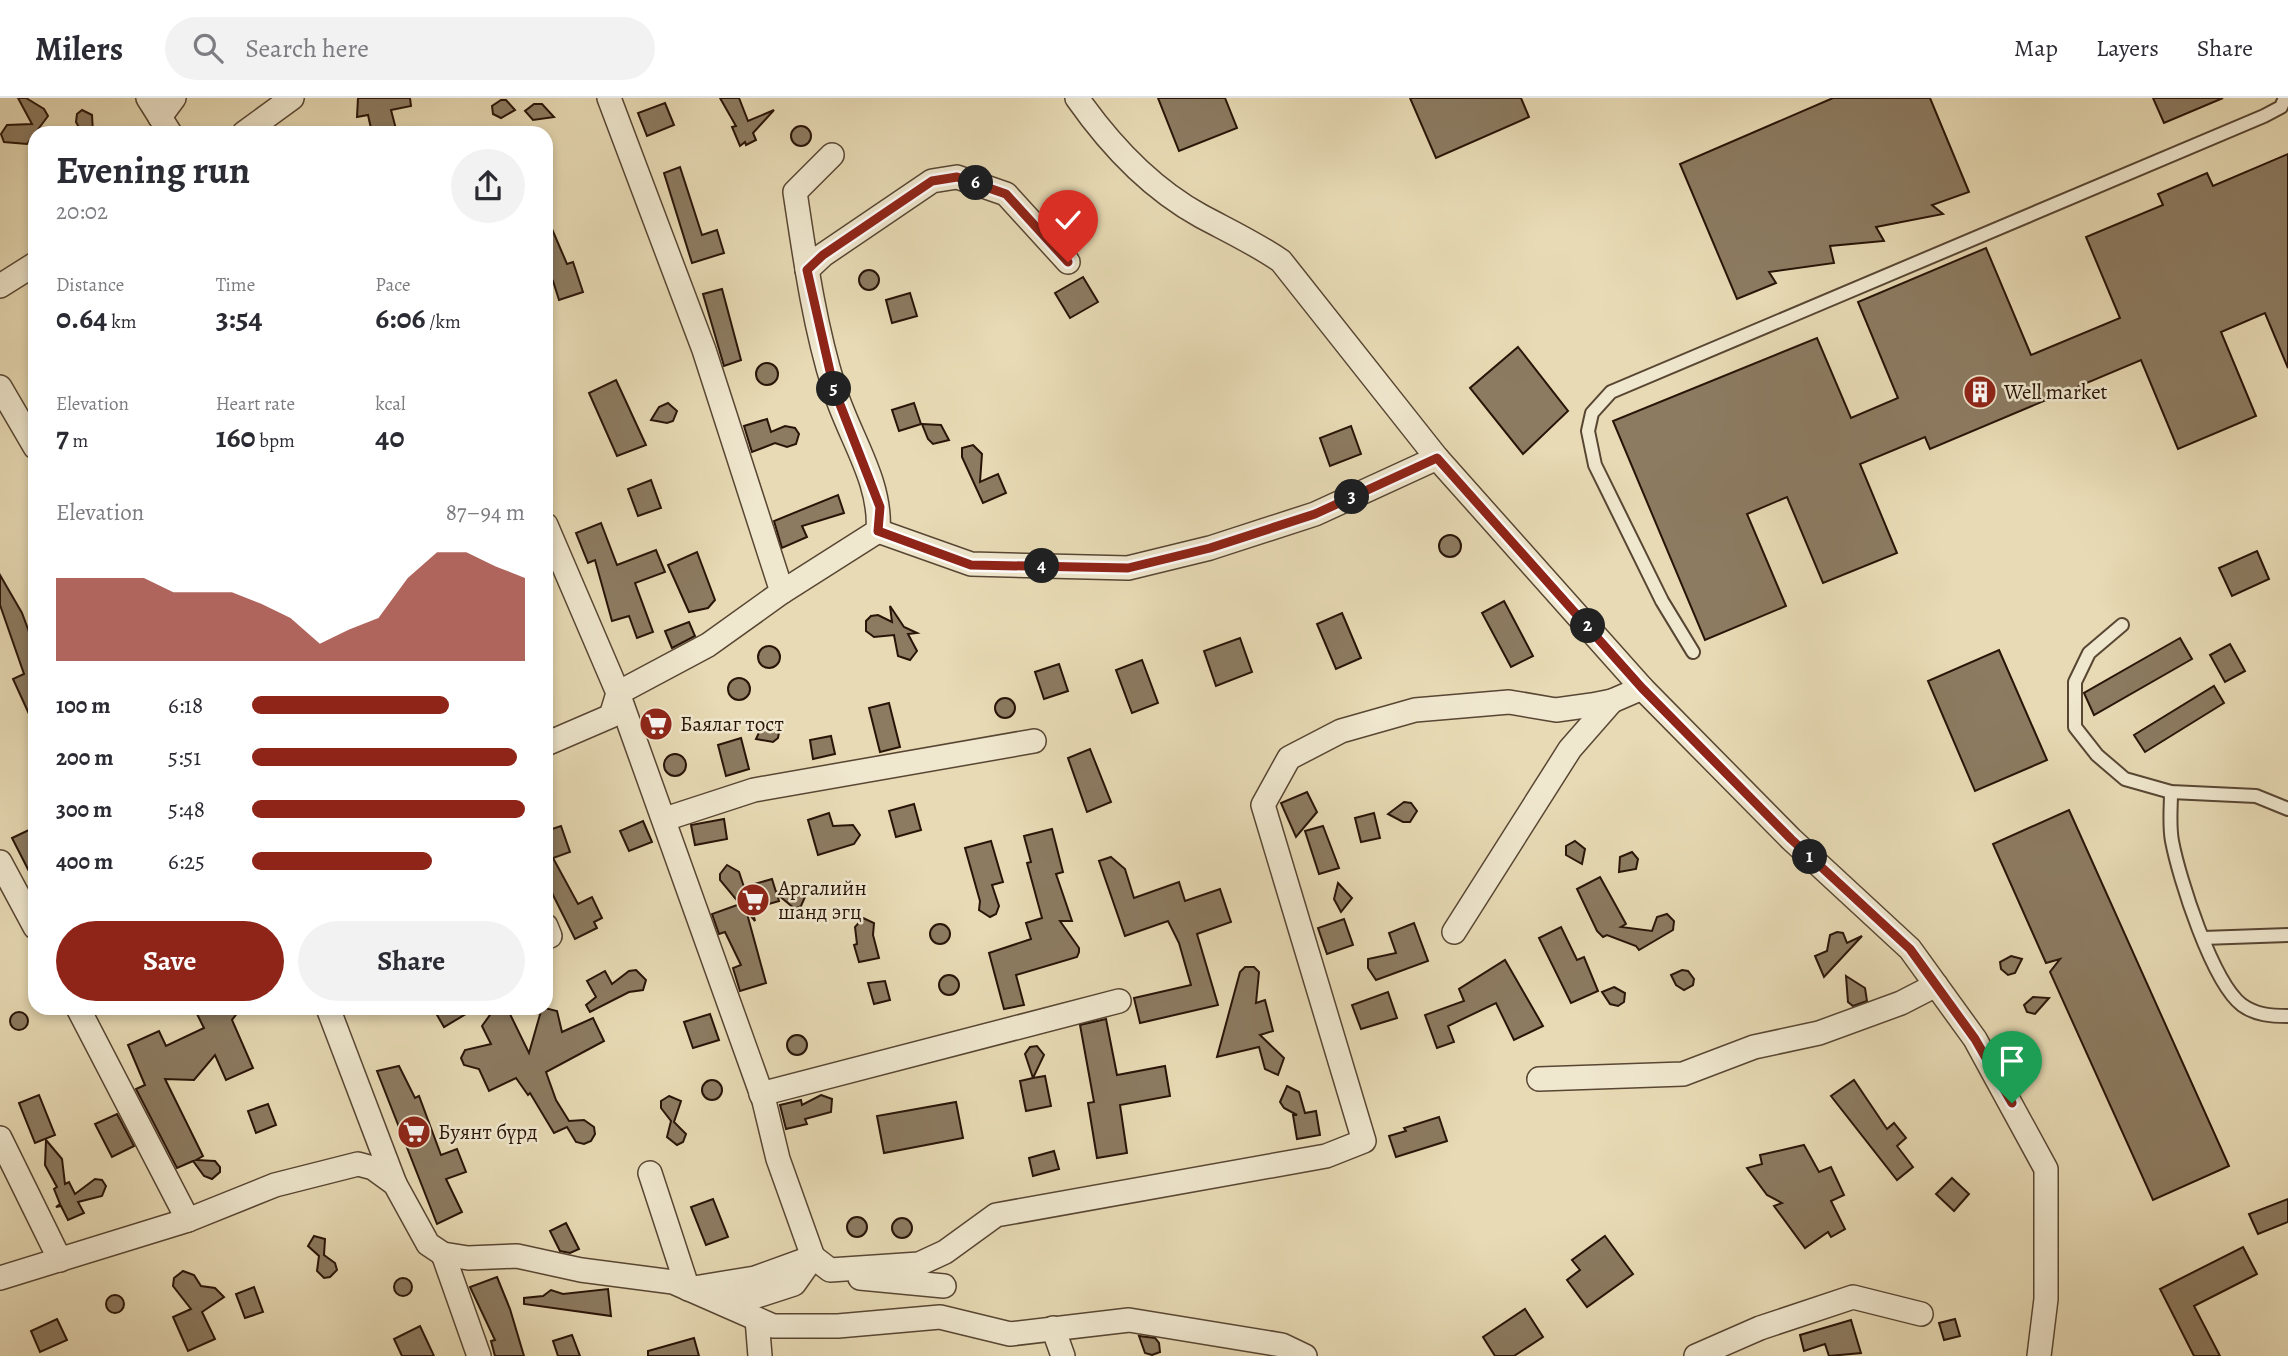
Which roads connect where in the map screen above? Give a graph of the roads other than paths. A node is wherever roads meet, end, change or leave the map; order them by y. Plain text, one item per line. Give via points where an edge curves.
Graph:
1 (174, 98) edge
2 (292, 98) edge
3 (609, 98) edge
4 (1077, 98) edge
5 (2285, 98) edge
6 (159, 116) edge
7 (254, 126) edge
8 (832, 155) dead end
9 (1068, 262) dead end
10 (28, 268) edge
11 (807, 270) junction
12 (0, 286) edge
13 (0, 387) edge
14 (28, 435) edge
15 (1437, 458) junction
16 (878, 531) junction
17 (553, 541) edge
18 (782, 592) junction
19 (2122, 625) dead end
20 (1693, 652) dead end
21 (1642, 688) junction
22 (618, 693) junction
23 (1612, 701) junction
24 (553, 741) edge
25 (1034, 741) dead end
26 (2171, 792) junction
27 (2288, 809) edge
28 (665, 819) junction
29 (0, 862) edge
30 (28, 914) edge
31 (1454, 932) dead end
32 (2288, 935) edge
33 (2203, 938) junction
34 (1936, 985) junction
35 (1119, 1001) dead end
36 (82, 1015) edge
37 (331, 1015) edge
38 (2288, 1016) edge
39 (1539, 1079) dead end
40 (761, 1094) junction
41 (0, 1138) edge
42 (650, 1173) dead end
43 (396, 1184) junction
44 (188, 1220) junction
45 (443, 1254) junction
46 (60, 1260) junction
47 (822, 1264) junction
48 (0, 1278) edge
49 (944, 1286) dead end
50 (688, 1289) junction
51 (1921, 1314) dead end
52 (757, 1319) junction
53 (1053, 1328) junction
54 (479, 1356) edge
55 (760, 1356) edge
56 (1063, 1356) edge
57 (1305, 1356) edge
58 (1696, 1356) edge
59 (2039, 1356) edge

1 - 6 street
2 - 7 street
3 - 18 street via 704,350
4 - 15 street via 1106,140 1156,184 1281,261
5 - 20 lane via 2281,107 2264,117 1611,392 1592,413 1588,431 1595,465 1662,601
8 - 11 street via 795,192
9 - 11 street via 1006,194 957,177 932,181
10 - 12 street
11 - 16 street via 834,389 880,507
13 - 14 street
15 - 16 street via 1315,514 1210,548 1128,568 971,565
15 - 21 street
16 - 18 street
17 - 22 street
18 - 22 street via 708,645
19 - 26 lane via 2089,653 2074,682 2075,727 2097,755 2125,779
21 - 23 street
21 - 34 street via 1791,839 1910,949
22 - 24 street via 611,716
22 - 28 street via 635,750
23 - 31 street via 1570,749
23 - 47 street via 1556,710 1509,702 1415,710 1341,731 1289,758 1263,805 1364,1141 1326,1156 996,1215 945,1252 919,1264
25 - 28 street via 754,790
26 - 27 lane via 2256,796
26 - 33 lane via 2172,839 2193,918
28 - 40 street
29 - 30 street
32 - 33 lane
33 - 38 lane via 2239,1003 2255,1013
34 - 39 street via 1819,1033 1754,1047 1683,1074
34 - 59 street via 1975,1039 2046,1169 2046,1299
35 - 40 street
36 - 44 street
37 - 43 street
40 - 47 street via 778,1158
41 - 46 street
42 - 50 street
43 - 44 street via 358,1164 275,1185
43 - 45 street via 428,1244
44 - 46 street
45 - 50 street via 517,1256 673,1282
45 - 54 street
46 - 48 street
47 - 49 street via 865,1280
47 - 50 street via 794,1283 754,1297
50 - 52 street
51 - 58 street via 1853,1297 1760,1328
52 - 53 street via 773,1326 838,1326 940,1317 1010,1334
52 - 55 street
53 - 56 street
53 - 57 street via 1129,1320 1282,1345

